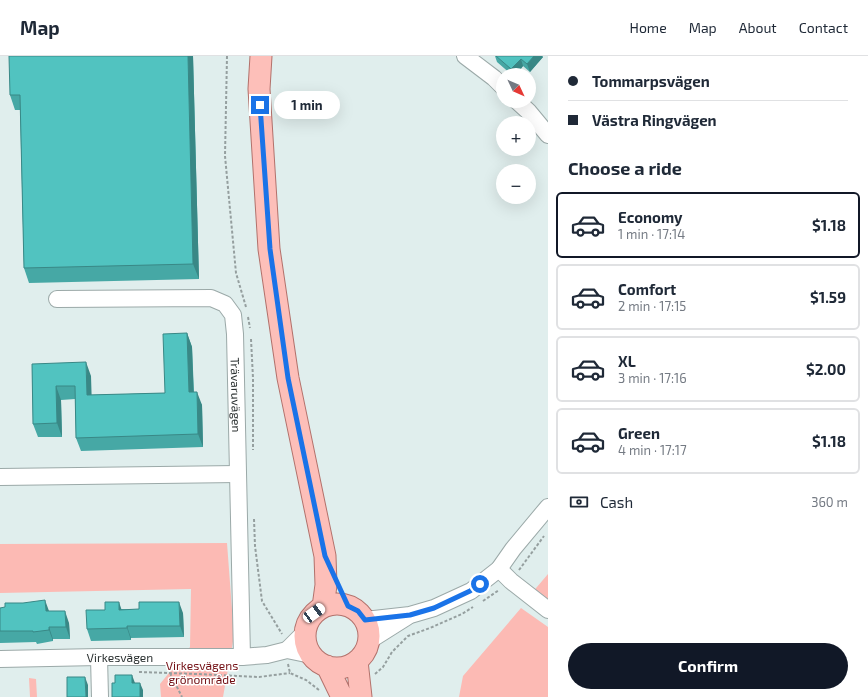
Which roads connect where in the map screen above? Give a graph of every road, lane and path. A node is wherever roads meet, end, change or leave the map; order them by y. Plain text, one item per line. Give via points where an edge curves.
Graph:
1 (261, 56) edge
2 (464, 56) edge
3 (496, 80) edge
4 (525, 108) edge
5 (548, 136) edge
6 (57, 299) dead end
7 (238, 474) junction
8 (0, 477) edge
9 (548, 507) edge
10 (325, 556) junction
11 (498, 569) junction
12 (348, 606) junction
13 (323, 607) junction
14 (548, 610) edge
15 (410, 615) junction
16 (365, 620) junction
17 (305, 632) junction
18 (369, 641) junction
19 (286, 650) junction
20 (99, 657) junction
21 (164, 657) junction
22 (242, 657) junction
23 (0, 659) edge
24 (319, 661) junction
25 (357, 661) junction
26 (139, 672) dead end
27 (170, 673) junction
28 (290, 673) dead end
29 (100, 697) edge
30 (182, 697) edge
31 (342, 697) edge
32 (361, 697) edge

1 - 10 main road via 259,89 270,249 288,378
2 - 3 street
4 - 5 street
6 - 7 street, Trävaruvägen via 211,298 225,304 233,315 236,334
7 - 8 street
7 - 22 street, Trävaruvägen
9 - 11 street
10 - 12 main road
10 - 13 main road via 326,585
11 - 14 street
11 - 15 street via 470,591 434,608
12 - 13 main road via 331,604
12 - 16 main road via 358,611
13 - 17 main road via 314,613
15 - 16 street
15 - 18 street
16 - 18 main road
17 - 19 street, Virkesvägen
17 - 24 main road via 306,644
18 - 25 main road
19 - 22 street, Virkesvägen
19 - 24 street, Virkesvägen
20 - 21 street, Virkesvägen
20 - 23 street, Virkesvägen
20 - 29 street
21 - 22 street, Virkesvägen
21 - 27 path
24 - 25 main road via 337,668
24 - 31 main road
25 - 32 main road
26 - 27 path
27 - 28 path via 259,677
27 - 30 path

